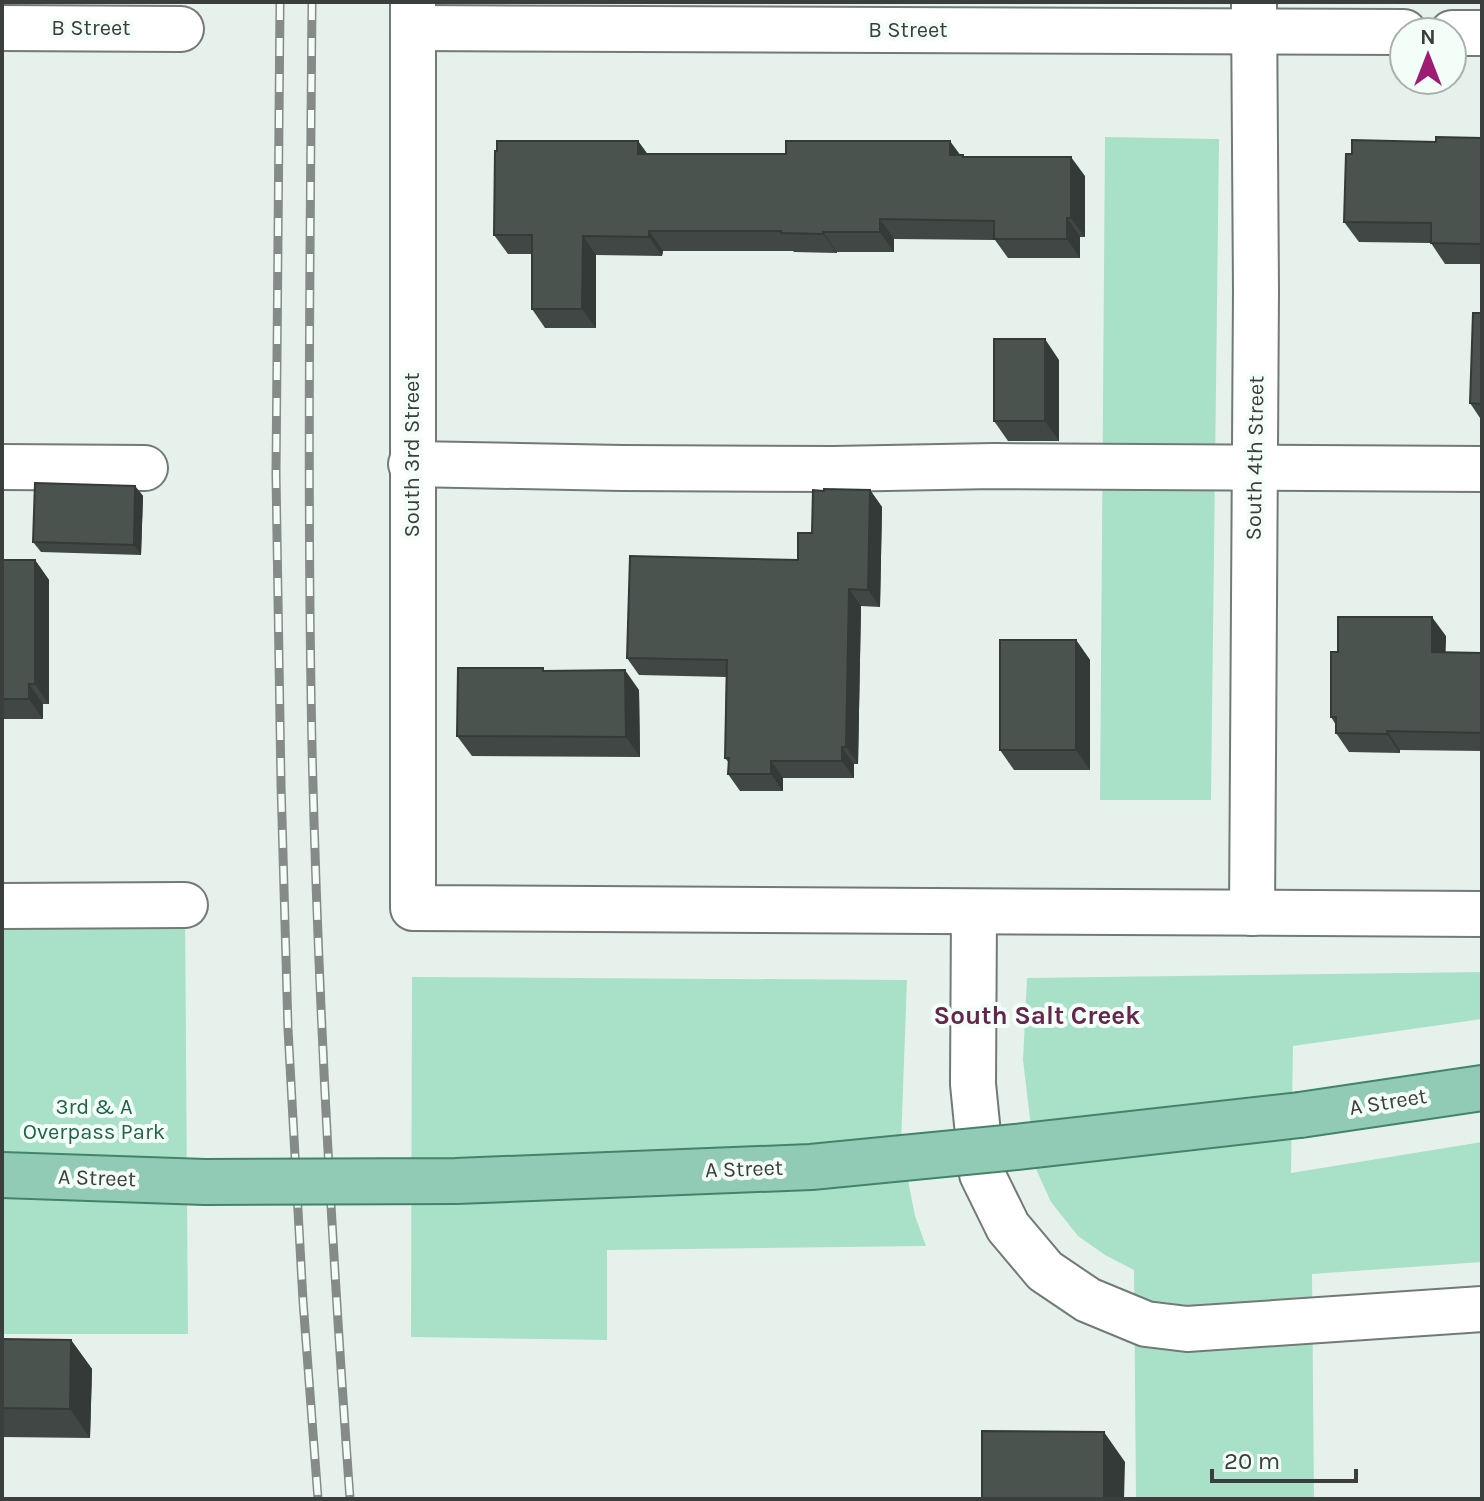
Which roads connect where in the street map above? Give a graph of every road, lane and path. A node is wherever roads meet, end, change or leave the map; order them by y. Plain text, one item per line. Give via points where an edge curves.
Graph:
1 (413, 15) edge
2 (1254, 17) edge
3 (2, 28) edge
4 (181, 29) dead end
5 (1388, 30) edge
6 (411, 464) junction
7 (2, 467) edge
8 (1255, 467) junction
9 (145, 468) dead end
10 (1482, 469) edge
11 (185, 905) dead end
12 (2, 906) edge
13 (974, 912) junction
14 (1252, 913) junction
15 (1482, 914) edge
16 (1482, 1088) edge
17 (2, 1175) edge
18 (1482, 1309) edge

1 - 2 street, B Street
1 - 6 street, South 3rd Street
2 - 5 street, B Street
2 - 8 street, South 4th Street
3 - 4 street, B Street
6 - 8 street
6 - 13 street, South 3rd Street via 413,908
7 - 9 street
8 - 10 street
8 - 14 street, South 4th Street
11 - 12 street
13 - 14 street
13 - 18 street via 973,1084 982,1174 1008,1227 1045,1271 1088,1300 1146,1324 1187,1329
14 - 15 street
16 - 17 main road, A Street, bridge via 1300,1115 811,1167 456,1181 205,1182

